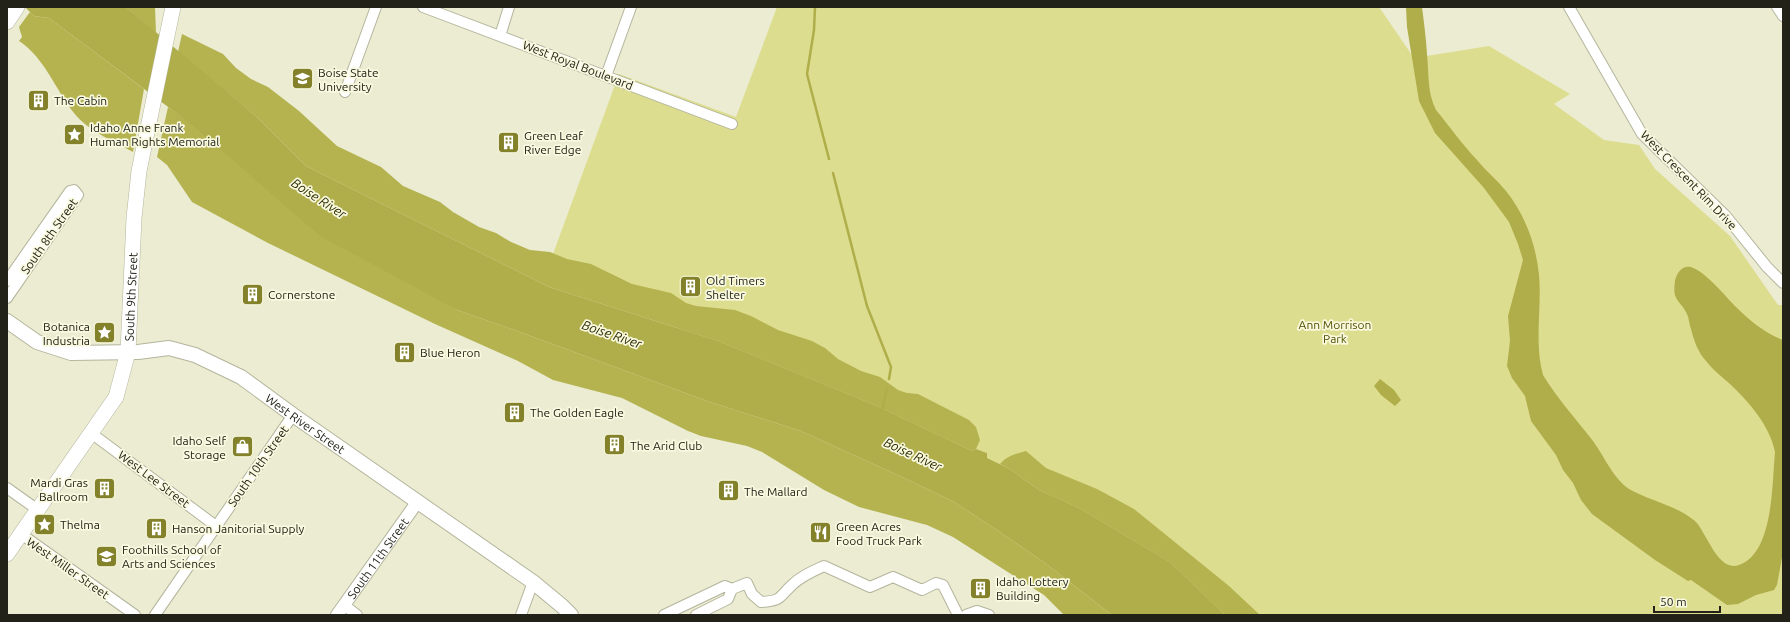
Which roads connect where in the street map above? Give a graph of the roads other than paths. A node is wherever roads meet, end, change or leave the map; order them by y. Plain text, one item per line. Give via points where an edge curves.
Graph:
1 (173, 7) edge
2 (376, 7) edge
3 (423, 7) edge
4 (509, 7) edge
5 (631, 7) edge
6 (1569, 7) edge
7 (1777, 7) edge
8 (1783, 16) edge
9 (500, 36) junction
10 (606, 76) junction
11 (345, 92) dead end
12 (732, 124) dead end
13 (7, 281) edge
14 (1783, 283) edge
15 (7, 298) edge
16 (7, 321) edge
17 (128, 352) junction
18 (293, 415) junction
19 (91, 433) junction
20 (7, 488) edge
21 (418, 501) junction
22 (38, 510) junction
23 (216, 526) junction
24 (21, 534) junction
25 (7, 554) edge
26 (533, 582) junction
27 (732, 589) junction
28 (340, 610) edge
29 (135, 615) edge
30 (155, 615) edge
31 (357, 615) edge
32 (521, 615) edge
33 (571, 615) edge
34 (664, 615) edge
35 (696, 615) edge
36 (958, 615) edge
37 (966, 615) edge
38 (989, 615) edge

1 - 17 main road, South 9th Street via 141,162 134,218
2 - 11 street
3 - 9 street, West Royal Boulevard
4 - 9 street
5 - 10 street
6 - 14 street, West Crescent Rim Drive via 1642,134 1725,215
7 - 8 street
9 - 10 street, West Royal Boulevard
10 - 12 street, West Royal Boulevard
13 - 15 street, South 8th Street via 70,191 77,192 78,196
16 - 17 main road, West River Street via 37,342 71,353
17 - 18 main road, West River Street via 169,348 195,354 241,377
17 - 19 main road, South 9th Street via 116,397
18 - 21 main road, West River Street
18 - 23 street, South 10th Street
19 - 22 main road, South 9th Street
19 - 23 street, West Lee Street
20 - 22 street
21 - 26 main road, West River Street
21 - 28 street, South 11th Street
22 - 24 main road, South 9th Street
23 - 30 street, South 10th Street
24 - 25 main road, South 9th Street
24 - 29 street, West Miller Street
26 - 32 street
26 - 33 main road, West River Street
27 - 34 street via 724,586
27 - 35 street via 728,599
27 - 36 street via 747,583 752,594 761,602 773,602 806,574 824,566 870,587 893,577 922,590 936,583 943,585
28 - 31 street
37 - 38 street via 977,611

